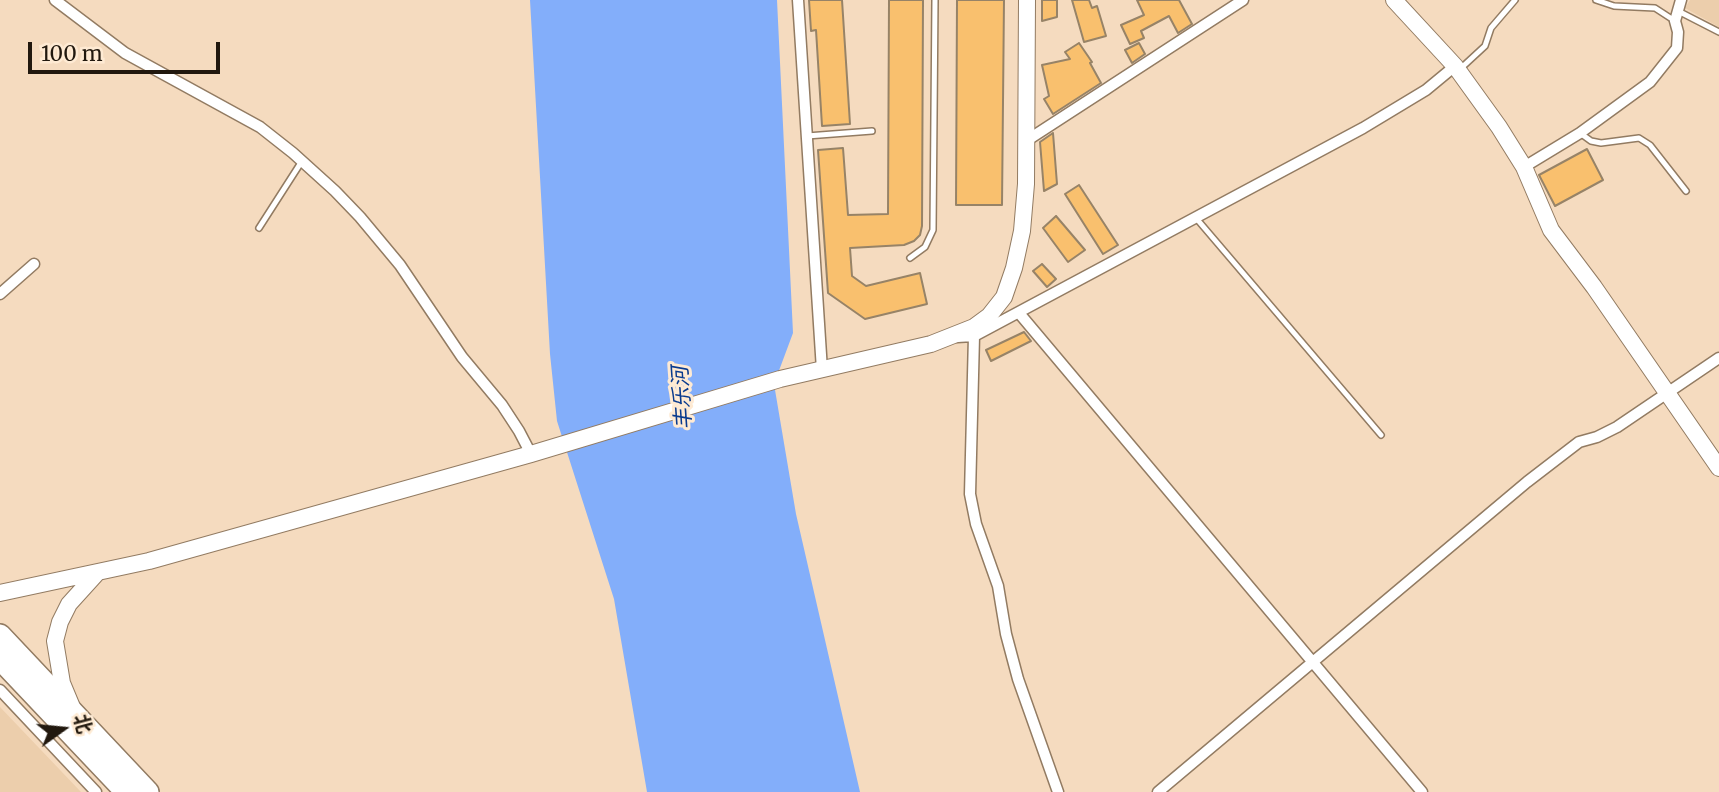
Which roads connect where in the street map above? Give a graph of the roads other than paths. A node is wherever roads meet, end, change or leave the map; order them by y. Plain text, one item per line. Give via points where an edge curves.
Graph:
1 (55, 0) edge
2 (798, 0) edge
3 (935, 0) edge
4 (1027, 0) edge
5 (1243, 0) edge
6 (1394, 0) edge
7 (1515, 0) edge
8 (1596, 0) edge
9 (1678, 11) edge
10 (1719, 32) edge
11 (1457, 68) junction
12 (872, 131) dead end
13 (1580, 133) junction
14 (807, 136) junction
15 (1026, 141) junction
16 (302, 161) junction
17 (1524, 167) junction
18 (1686, 191) dead end
19 (1196, 218) junction
20 (259, 228) dead end
21 (910, 258) dead end
22 (34, 264) dead end
23 (0, 293) edge
24 (1019, 313) junction
25 (974, 336) junction
26 (954, 337) junction
27 (1719, 358) edge
28 (822, 370) junction
29 (1665, 393) junction
30 (1381, 435) dead end
31 (531, 454) junction
32 (1719, 468) edge
33 (98, 572) junction
34 (0, 593) edge
35 (0, 635) edge
36 (0, 659) edge
37 (1313, 662) junction
38 (0, 690) edge
39 (76, 716) junction
40 (96, 792) edge
41 (126, 792) edge
42 (148, 792) edge
43 (1058, 792) edge
44 (1158, 792) edge
45 (1422, 792) edge

1 - 16 street via 125,53 242,115
2 - 14 street
3 - 21 lane via 933,230 925,247
4 - 15 main road
5 - 15 street
6 - 11 main road
7 - 11 lane via 1492,28 1485,46
8 - 9 lane via 1614,6
9 - 10 lane
9 - 13 street via 1678,43 1660,72 1640,92
11 - 17 main road
11 - 19 street via 1363,128
12 - 14 lane
13 - 17 street
13 - 18 lane via 1601,144 1639,138 1650,145
14 - 28 street
15 - 26 main road via 1022,231 1004,297 989,316
16 - 20 lane
16 - 31 street via 360,217 400,265
17 - 29 main road via 1550,230
19 - 24 street
19 - 30 lane
22 - 23 street
24 - 25 street
24 - 37 street
25 - 26 street
25 - 43 street via 970,494 998,586 1018,679
26 - 28 main road
27 - 29 street
28 - 31 main road
29 - 32 main road
29 - 37 street via 1617,427 1579,442
31 - 33 main road
33 - 34 main road
33 - 39 main road via 69,604 55,641 62,683
35 - 39 highway
36 - 41 highway
37 - 44 street
37 - 45 street
38 - 40 street
39 - 42 highway

